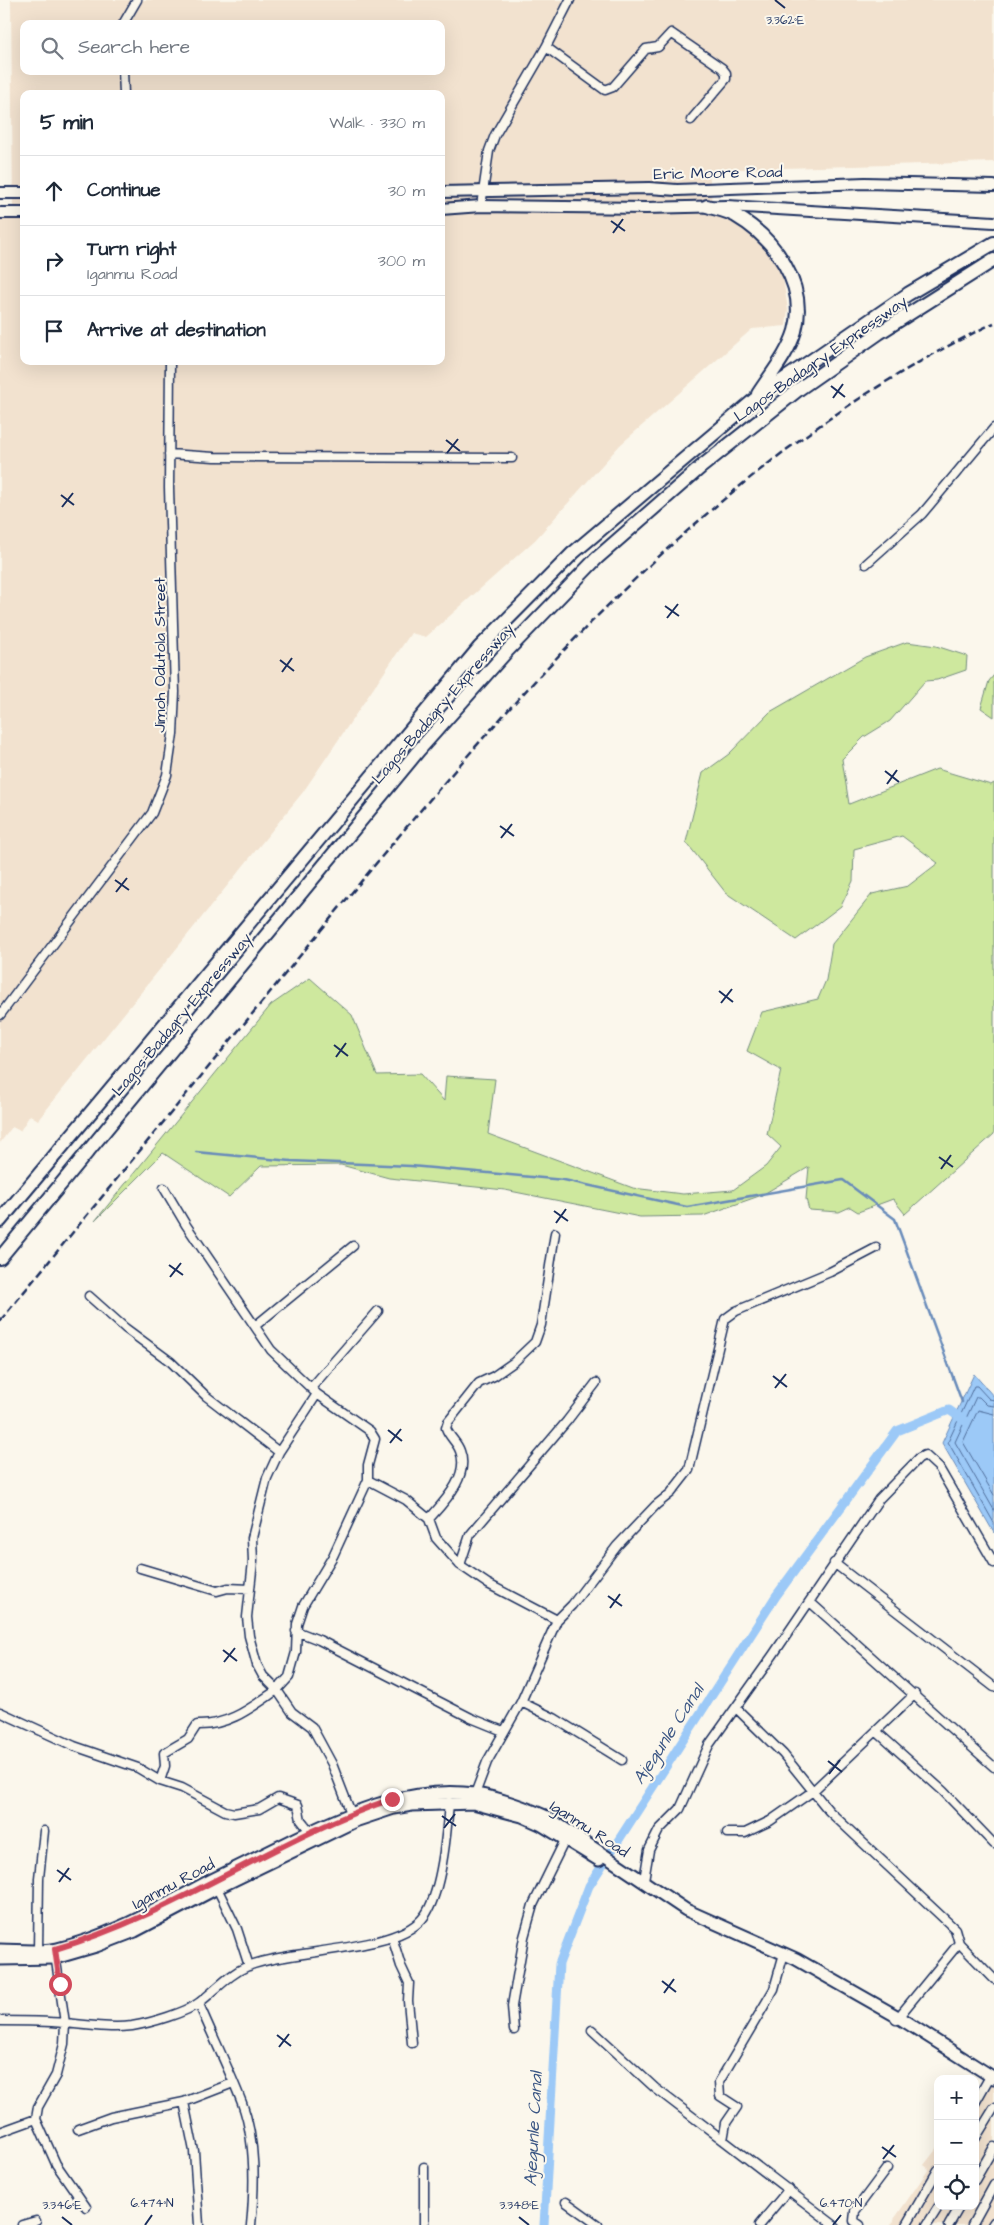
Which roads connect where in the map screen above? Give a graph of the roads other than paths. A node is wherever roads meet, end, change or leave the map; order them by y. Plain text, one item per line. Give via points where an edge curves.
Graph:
1 (137, 0) edge
2 (570, 0) edge
3 (125, 20) edge
4 (546, 47) junction
5 (123, 75) edge
6 (124, 90) edge
7 (691, 120) dead end
8 (994, 186) edge
9 (482, 190) junction
10 (445, 192) edge
11 (0, 193) edge
12 (20, 193) edge
13 (481, 206) junction
14 (707, 206) junction
15 (445, 209) edge
16 (0, 213) edge
17 (20, 213) edge
18 (994, 222) edge
19 (994, 244) edge
20 (994, 260) edge
21 (170, 365) edge
22 (754, 400) junction
23 (994, 428) edge
24 (169, 454) junction
25 (512, 458) dead end
26 (866, 564) dead end
27 (0, 1015) edge
28 (164, 1188) dead end
29 (0, 1221) edge
30 (555, 1233) dead end
31 (353, 1246) dead end
32 (876, 1248) dead end
33 (0, 1258) edge
34 (89, 1296) dead end
35 (378, 1311) dead end
36 (255, 1326) junction
37 (596, 1383) dead end
38 (311, 1388) junction
39 (317, 1394) junction
40 (279, 1452) junction
41 (368, 1480) junction
42 (429, 1519) junction
43 (834, 1563) junction
44 (994, 1563) edge
45 (460, 1565) junction
46 (140, 1568) dead end
47 (250, 1589) junction
48 (810, 1602) junction
49 (557, 1620) junction
50 (296, 1631) junction
51 (994, 1687) edge
52 (277, 1690) junction
53 (915, 1694) junction
54 (521, 1702) junction
55 (736, 1708) junction
56 (0, 1712) edge
57 (503, 1731) junction
58 (876, 1731) junction
59 (622, 1760) dead end
60 (994, 1767) edge
61 (160, 1780) junction
62 (813, 1791) junction
63 (475, 1794) junction
64 (449, 1802) junction
65 (351, 1813) junction
66 (44, 1832) dead end
67 (727, 1833) dead end
68 (313, 1835) junction
69 (573, 1842) junction
70 (994, 1844) edge
71 (628, 1874) junction
72 (644, 1880) junction
73 (216, 1888) junction
74 (392, 1937) junction
75 (960, 1943) junction
76 (0, 1950) edge
77 (38, 1951) junction
78 (55, 1954) junction
79 (784, 1956) junction
80 (0, 1959) edge
81 (249, 1966) junction
82 (994, 1979) edge
83 (199, 2004) junction
84 (897, 2018) junction
85 (0, 2021) edge
86 (65, 2023) junction
87 (514, 2030) dead end
88 (592, 2030) dead end
89 (412, 2043) dead end
90 (992, 2080) edge
91 (233, 2083) junction
92 (979, 2098) edge
93 (184, 2102) junction
94 (994, 2108) edge
95 (36, 2119) junction
96 (78, 2129) dead end
97 (0, 2132) edge
98 (979, 2132) edge
99 (723, 2140) junction
100 (994, 2147) edge
101 (424, 2166) dead end
102 (886, 2168) dead end
103 (979, 2173) edge
104 (934, 2177) edge
105 (994, 2184) edge
106 (789, 2189) junction
107 (566, 2202) dead end
108 (86, 2207) dead end
109 (936, 2210) edge
110 (958, 2210) edge
111 (36, 2221) dead end
112 (22, 2225) edge
113 (199, 2225) edge
114 (251, 2225) edge
115 (424, 2225) edge
116 (598, 2225) edge
117 (759, 2225) edge
118 (834, 2225) edge
119 (860, 2225) edge
120 (906, 2225) edge
121 (927, 2225) edge
122 (949, 2225) edge
123 (972, 2225) edge

1 - 3 street
2 - 4 street
4 - 7 street via 605,90 614,87 646,49 658,47 672,33 726,74 726,79
4 - 9 street via 495,135
5 - 6 street
8 - 9 street, Eric Moore Road via 865,183 677,190
9 - 10 street, Eric Moore Road
9 - 13 street
11 - 12 street
13 - 14 street, Eric Moore Road
13 - 15 street, Eric Moore Road
14 - 18 street, Eric Moore Road
14 - 22 highway via 734,215 768,240 786,265 794,286 795,329 787,350
16 - 17 street
19 - 22 highway, Lagos-Badagry Expressway via 871,318
20 - 33 highway, Lagos-Badagry Expressway via 879,333 799,389 701,467 597,558 508,650 419,750
21 - 24 street, Jimoh Odutola Street
22 - 29 highway, Lagos-Badagry Expressway via 573,552 479,648
23 - 26 street via 922,514
24 - 25 street
24 - 27 street, Jimoh Odutola Street via 175,692 167,775 152,813
28 - 36 street
30 - 42 street via 541,1325 535,1342 514,1362 479,1383 448,1422 446,1428 461,1453 462,1468 447,1498
31 - 36 street
32 - 49 street via 830,1272 736,1311 725,1319 689,1470 671,1494 617,1546
34 - 40 street via 206,1396
35 - 38 street
36 - 38 street via 271,1350
37 - 45 street via 562,1428 470,1535
38 - 39 street
39 - 40 street
39 - 41 street via 370,1431 375,1439 368,1465
40 - 47 street via 254,1521
41 - 42 street via 406,1500
41 - 50 street via 333,1556 303,1606
42 - 45 street via 436,1538
43 - 44 street via 879,1499 925,1455 939,1468
43 - 48 street
43 - 51 street
45 - 49 street via 488,1584
46 - 47 street via 216,1591
47 - 52 street via 247,1617 251,1644 263,1676
48 - 53 street
48 - 55 street
49 - 54 street
50 - 52 street via 296,1652 289,1677
50 - 57 street
52 - 61 street via 233,1718 213,1726 197,1725 188,1739 164,1753 165,1766
52 - 65 street via 292,1712 312,1727 332,1764
53 - 58 street
53 - 60 street
54 - 57 street
54 - 59 street via 554,1718
55 - 62 street via 783,1754
55 - 72 street via 709,1745 680,1809 659,1830 649,1850
56 - 61 street
57 - 63 street
58 - 62 street
58 - 70 street via 943,1791
61 - 68 street via 234,1812 259,1809 278,1798 287,1800 298,1805 301,1820
62 - 67 street via 770,1821 745,1832
62 - 75 street via 864,1846 955,1928
63 - 65 main road, Iganmu Road via 411,1796
63 - 69 main road, Iganmu Road via 525,1808 553,1821
64 - 68 main road, Iganmu Road via 394,1808
64 - 69 main road, Iganmu Road via 474,1803 522,1816
64 - 74 street via 444,1853 432,1899 422,1920
65 - 68 main road, Iganmu Road
66 - 77 street via 39,1878
68 - 73 main road, Iganmu Road
68 - 78 main road, Iganmu Road via 131,1923
69 - 71 main road, Iganmu Road
69 - 87 street via 533,1905 512,2006
71 - 72 main road, Iganmu Road
71 - 79 main road, Iganmu Road via 682,1912
72 - 79 main road, Iganmu Road via 686,1910
73 - 78 main road, Iganmu Road via 134,1931 96,1946
73 - 81 street via 237,1929
74 - 81 street
74 - 89 street via 409,1982
75 - 82 street
75 - 84 street
76 - 77 main road, Iganmu Road
77 - 78 main road, Iganmu Road
78 - 80 main road, Iganmu Road
78 - 86 street
79 - 84 main road, Iganmu Road
79 - 99 street via 774,1989 719,2082 720,2096 737,2107 726,2123
81 - 83 street via 217,1986
83 - 86 street via 132,2026 96,2027
83 - 91 street
84 - 90 main road, Iganmu Road
85 - 86 street
86 - 95 street via 56,2075 38,2108
88 - 99 street via 655,2088
90 - 92 street
91 - 93 street
91 - 114 street via 243,2104 253,2155
93 - 96 street via 119,2115
93 - 113 street via 194,2151
94 - 98 street
95 - 97 street
95 - 108 street via 56,2164
99 - 106 street
100 - 103 street
101 - 115 street
102 - 119 street via 855,2212 854,2220
104 - 120 street
105 - 123 street
106 - 117 street
106 - 118 street
107 - 116 street
109 - 121 street
110 - 122 street
111 - 112 street

